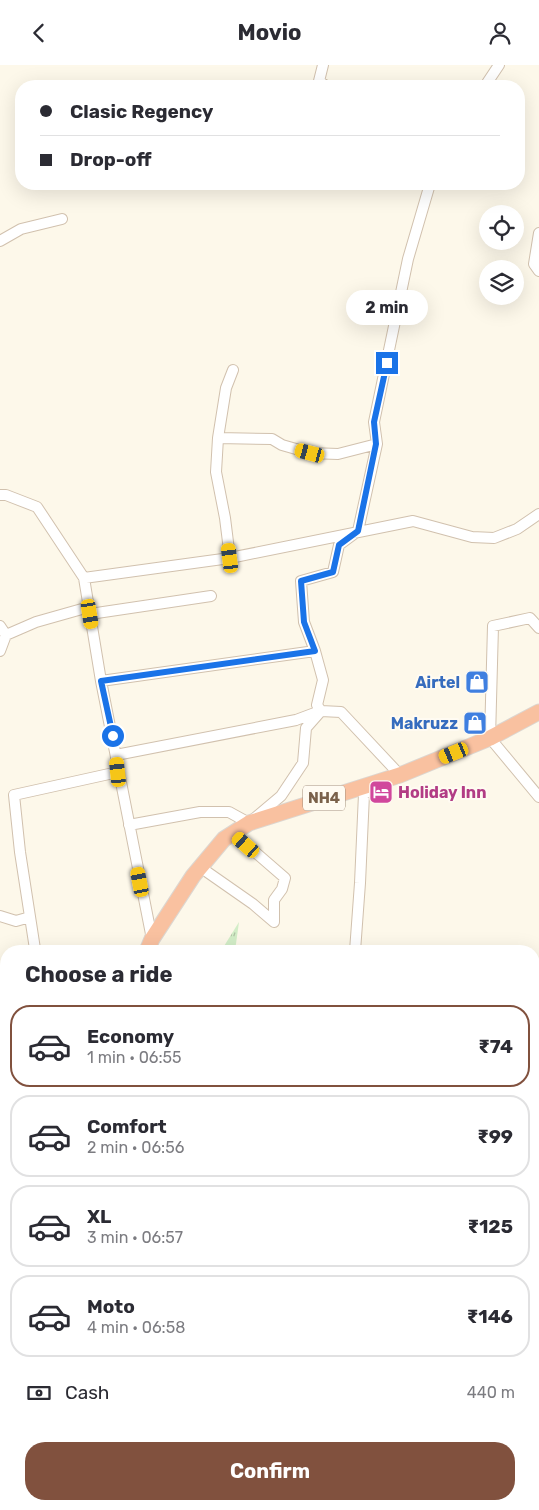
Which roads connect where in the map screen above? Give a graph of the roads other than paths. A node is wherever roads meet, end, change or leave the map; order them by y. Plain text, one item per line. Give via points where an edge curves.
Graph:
1 (323, 65) edge
2 (499, 65) edge
3 (320, 80) edge
4 (489, 80) edge
5 (428, 190) edge
6 (62, 219) dead end
7 (539, 233) edge
8 (0, 241) edge
9 (539, 271) edge
10 (233, 370) dead end
11 (218, 438) junction
12 (376, 444) junction
13 (0, 495) edge
14 (539, 514) edge
15 (358, 531) junction
16 (230, 558) junction
17 (84, 578) junction
18 (211, 596) dead end
19 (90, 611) junction
20 (0, 626) edge
21 (539, 628) edge
22 (6, 635) junction
23 (0, 651) edge
24 (315, 651) junction
25 (101, 681) junction
26 (321, 711) junction
27 (539, 712) edge
28 (490, 738) junction
29 (116, 755) junction
30 (118, 772) junction
31 (400, 775) junction
32 (539, 797) edge
33 (249, 823) junction
34 (129, 825) junction
35 (233, 833) junction
36 (200, 867) junction
37 (0, 916) edge
38 (30, 917) junction
39 (34, 945) edge
40 (151, 945) edge
41 (152, 945) edge
42 (355, 945) edge

1 - 3 street
2 - 4 street
5 - 12 street via 408,259 374,422
6 - 8 street via 21,229
7 - 9 street via 534,264
10 - 11 street via 226,388
11 - 12 street via 272,439 310,453 338,454
11 - 16 street via 216,472
12 - 15 street
13 - 17 street via 37,507
14 - 15 street via 518,529 494,538 472,537 413,521
15 - 16 street
15 - 24 street via 339,545 333,572 301,581 304,622
16 - 17 street
17 - 19 street
18 - 19 street
19 - 22 street via 36,622
19 - 25 street
20 - 22 street
21 - 28 street via 530,618 493,626
22 - 23 street
24 - 25 street
24 - 26 street via 323,680 317,705
25 - 29 street
26 - 29 street via 296,720
26 - 31 street via 341,712
26 - 33 street via 306,728 303,763 281,796
27 - 28 highway, NH4
28 - 31 highway, NH4
28 - 32 street
29 - 30 street
30 - 34 street
30 - 38 street via 14,795
31 - 33 highway, NH4
31 - 42 street via 364,794
33 - 34 street via 229,813 200,812
33 - 35 highway, NH4
34 - 40 street
35 - 36 highway, NH4
35 - 36 street via 285,878 274,900 274,922
36 - 41 highway, NH4
37 - 38 street via 16,921
38 - 39 street

